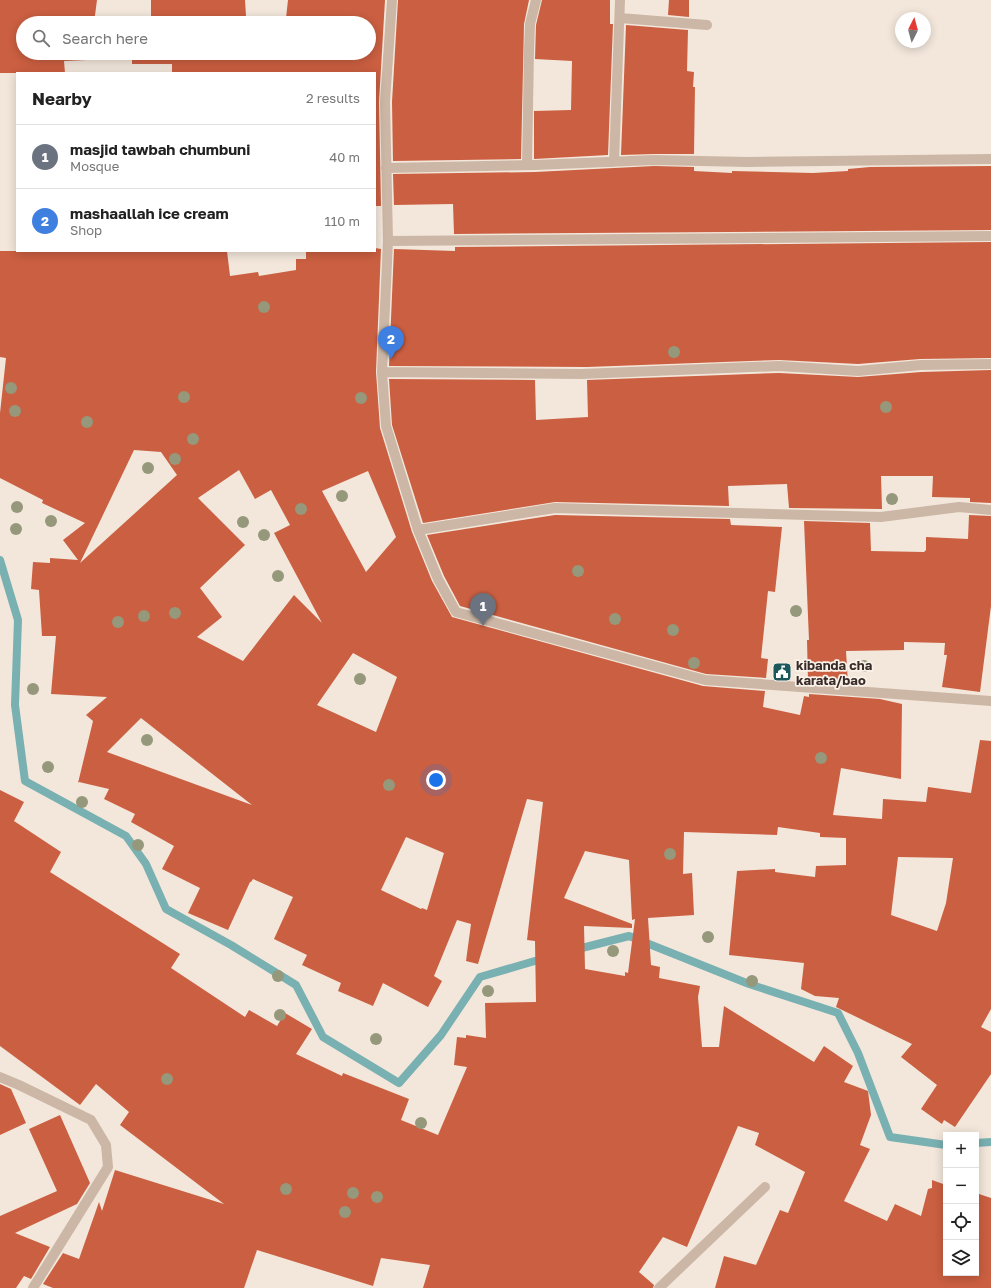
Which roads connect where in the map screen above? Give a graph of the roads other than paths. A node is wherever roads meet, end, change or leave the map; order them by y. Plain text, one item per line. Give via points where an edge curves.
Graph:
1 (392, 0) edge
2 (536, 0) edge
3 (620, 0) edge
4 (620, 18) junction
5 (707, 25) dead end
6 (380, 102) edge
7 (991, 159) edge
8 (614, 162) junction
9 (527, 165) junction
10 (386, 168) junction
11 (991, 236) edge
12 (388, 241) junction
13 (991, 364) edge
14 (382, 372) junction
15 (991, 510) edge
16 (418, 530) junction
17 (991, 700) edge
18 (0, 1077) edge
19 (765, 1187) dead end
20 (33, 1288) edge
21 (659, 1288) edge

1 - 6 street
2 - 9 street via 530,24
3 - 4 street
4 - 5 street
4 - 8 street
6 - 10 street
7 - 8 street
8 - 9 street
9 - 10 street
10 - 12 street
11 - 12 street
12 - 14 street
13 - 14 street via 921,365 858,371 779,366 581,374
14 - 16 street via 386,426
15 - 16 street via 959,508 881,517 555,508
16 - 17 street via 438,579 456,612 705,680
18 - 20 street via 91,1120 106,1145 108,1167
19 - 21 street

